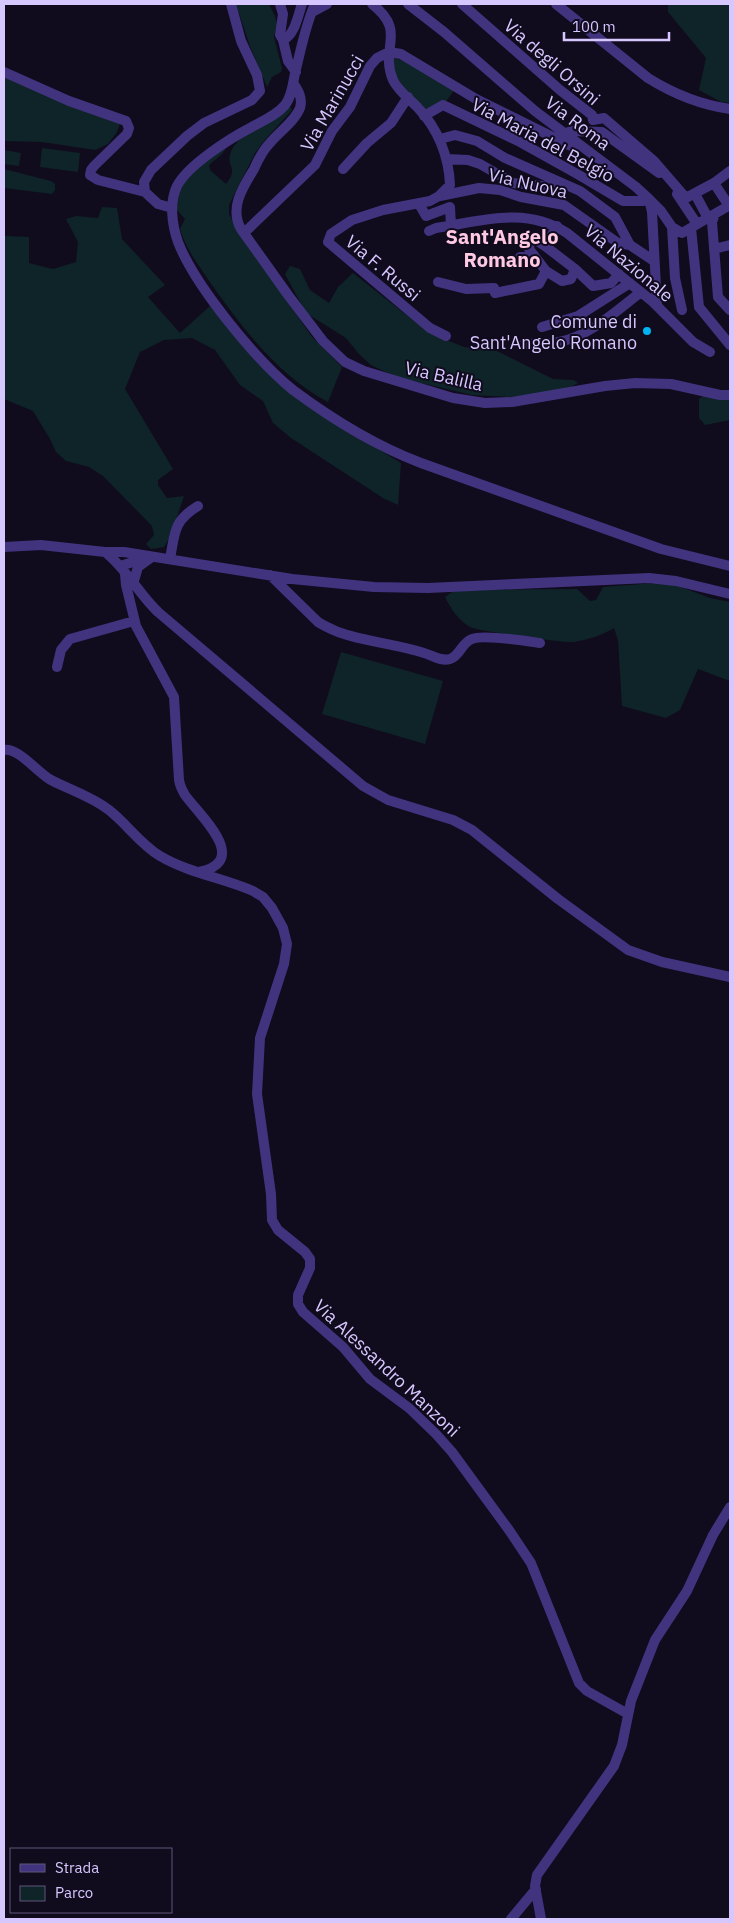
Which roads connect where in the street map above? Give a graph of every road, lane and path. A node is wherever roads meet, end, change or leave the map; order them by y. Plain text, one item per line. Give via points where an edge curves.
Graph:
1 (231, 4) edge
2 (280, 4) edge
3 (302, 4) edge
4 (327, 4) edge
5 (372, 4) edge
6 (408, 4) edge
7 (462, 4) edge
8 (556, 4) edge
9 (313, 8) edge
10 (284, 40) junction
11 (389, 52) junction
12 (4, 72) edge
13 (296, 72) junction
14 (293, 83) junction
15 (408, 98) junction
16 (730, 108) edge
17 (424, 116) junction
18 (564, 134) junction
19 (440, 139) junction
20 (592, 154) junction
21 (448, 159) junction
22 (343, 169) dead end
23 (730, 171) edge
24 (714, 183) junction
25 (146, 192) junction
26 (580, 192) junction
27 (438, 196) junction
28 (687, 197) junction
29 (649, 199) junction
30 (419, 204) junction
31 (730, 205) edge
32 (172, 208) junction
33 (711, 216) junction
34 (451, 226) junction
35 (557, 226) junction
36 (694, 226) junction
37 (672, 227) junction
38 (429, 231) dead end
39 (244, 233) junction
40 (630, 245) junction
41 (730, 245) edge
42 (545, 246) junction
43 (714, 249) junction
44 (534, 255) junction
45 (520, 257) dead end
46 (654, 261) junction
47 (575, 268) junction
48 (546, 271) junction
49 (619, 274) junction
50 (438, 282) dead end
51 (630, 283) junction
52 (641, 292) junction
53 (657, 305) junction
54 (699, 307) junction
55 (682, 310) junction
56 (730, 310) edge
57 (668, 316) junction
58 (542, 327) dead end
59 (446, 336) dead end
60 (524, 344) dead end
61 (730, 345) edge
62 (710, 352) dead end
63 (730, 395) edge
64 (198, 506) dead end
65 (4, 547) edge
66 (105, 552) junction
67 (136, 554) junction
68 (152, 557) junction
69 (170, 559) junction
70 (730, 566) edge
71 (122, 570) junction
72 (270, 574) junction
73 (133, 584) junction
74 (730, 594) edge
75 (134, 621) junction
76 (540, 643) dead end
77 (57, 667) dead end
78 (4, 750) edge
79 (198, 872) junction
80 (730, 977) edge
81 (730, 1506) edge
82 (628, 1714) junction
83 (536, 1889) junction
84 (511, 1919) edge
85 (542, 1919) edge

1 - 25 street via 241,41 259,81 259,94 190,133 150,170 144,182
2 - 10 street via 283,14 280,35
3 - 10 street via 292,32
4 - 9 street
5 - 11 street, Via Marinucci via 390,23
6 - 18 street, Via Roma
7 - 28 street, Via degli Orsini via 592,115 593,120 604,118 630,140
8 - 16 street via 664,88
9 - 13 street
10 - 13 street via 288,61
11 - 15 street via 393,79
11 - 20 street via 401,54 476,99 581,152
11 - 39 street, Via Marinucci via 370,66 315,165
12 - 25 street via 126,122 127,134 92,168 90,175
13 - 14 street
14 - 32 street via 288,99 279,111 228,141 186,174 177,186
14 - 39 street, Via Balilla via 300,97 298,112 265,148 240,196 236,214
15 - 17 street
15 - 22 street via 391,123 364,145
17 - 19 street
17 - 29 street, Via Maria del Belgio via 443,105 518,141 623,202
18 - 20 street, Via Roma
18 - 28 street via 602,132 610,136
19 - 21 street
19 - 26 street via 455,135 477,141 504,158
20 - 29 street, Via Roma
21 - 26 street via 480,164 513,183
21 - 27 street via 450,185
23 - 24 street
24 - 28 street
24 - 31 street
25 - 32 street via 158,204
26 - 40 street via 614,217
27 - 30 street, Via F. Russi
27 - 40 street, Via Nuova via 479,188 564,205 618,243
28 - 33 street
28 - 36 street
29 - 37 street, Via Roma
29 - 46 street
30 - 34 street via 426,216 450,207
30 - 59 street, Via F. Russi via 352,220 331,234 328,242 430,328
31 - 33 street
32 - 70 street via 180,246 192,270 217,305 268,367 322,410 387,449 421,463 661,549
33 - 36 street
33 - 43 street
34 - 35 street, Via Nazionale via 513,218 543,220
34 - 38 street, Via Nazionale
35 - 42 street
35 - 49 street, Via Nazionale
36 - 37 street via 682,233
36 - 54 street
37 - 55 street via 675,278
39 - 63 street, Via Balilla via 325,344 345,362 369,373 453,398 486,403 642,383 671,384
40 - 46 street, Via Nuova
41 - 43 street
42 - 44 street via 536,240 530,242 529,249
42 - 47 street
43 - 56 street via 718,297
44 - 45 street
44 - 48 street
46 - 53 street
47 - 48 street via 571,279 562,282
47 - 49 street via 593,286 611,283
48 - 50 street via 539,284 495,293 494,288 466,289
49 - 51 street, Via Nazionale
51 - 52 street, Via Nazionale
51 - 58 street via 578,316
52 - 53 street, Via Nazionale
52 - 60 street via 572,338
53 - 57 street, Via Nazionale
54 - 55 street
54 - 61 street
55 - 57 street
57 - 62 street, Via Nazionale via 693,342
64 - 69 street via 179,522
65 - 66 street via 47,545
66 - 67 street
66 - 71 street
67 - 68 street
67 - 71 street via 125,557
68 - 69 street
68 - 71 street via 135,560
68 - 73 street via 138,567
69 - 72 street
71 - 73 street
71 - 75 street
72 - 74 street via 339,584 404,587 649,578
72 - 76 street via 327,628 441,659 450,659 472,638
73 - 80 street via 163,616 363,786 388,800 453,820 472,830 628,950 662,962
75 - 77 street via 70,639 61,650
75 - 79 street via 174,697 181,788 222,846 217,864
78 - 79 street, Via Alessandro Manzoni via 13,751 43,776 104,807 159,855
79 - 82 street, Via Alessandro Manzoni via 258,894 272,908 286,935 286,958 260,1038 257,1094 272,1220 278,1230 310,1259 310,1268 298,1295 299,1307 338,1342 370,1379 409,1408 448,1446 531,1563 579,1683
81 - 82 street via 686,1591 655,1640
82 - 83 street via 614,1766 540,1870
83 - 84 street
83 - 85 street

